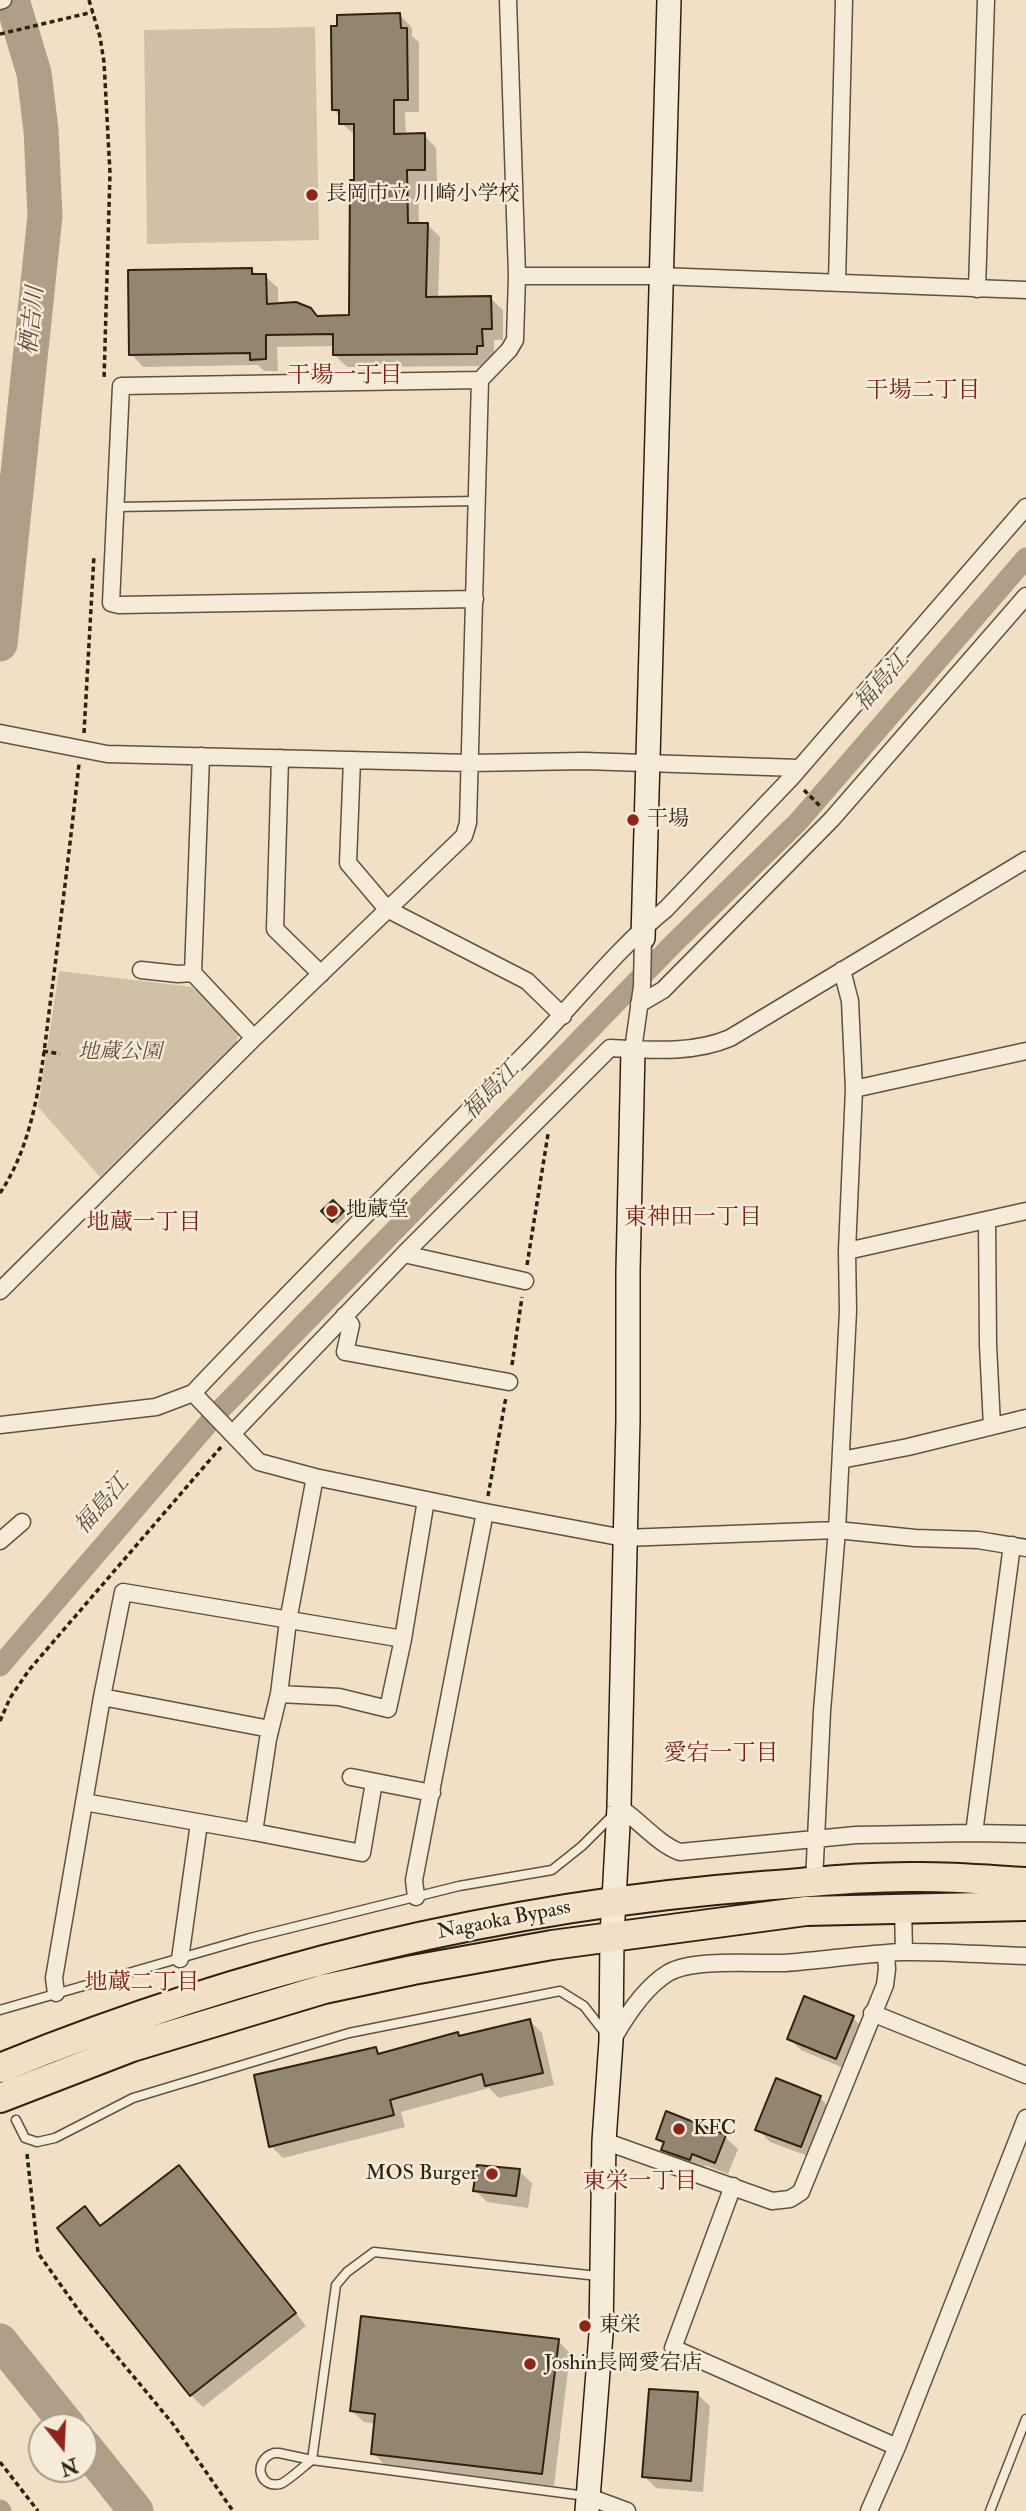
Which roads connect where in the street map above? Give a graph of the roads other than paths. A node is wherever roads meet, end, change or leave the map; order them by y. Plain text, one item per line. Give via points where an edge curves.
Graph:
1 (508, 0) edge
2 (669, 0) edge
3 (844, 0) edge
4 (986, 0) edge
5 (517, 276) junction
6 (660, 276) junction
7 (837, 282) junction
8 (977, 289) junction
9 (1026, 290) edge
10 (480, 380) junction
11 (477, 501) junction
12 (1026, 507) edge
13 (116, 508) junction
14 (1026, 596) edge
15 (475, 599) junction
16 (0, 733) edge
17 (201, 756) junction
18 (280, 758) junction
19 (352, 760) junction
20 (470, 763) junction
21 (649, 765) junction
22 (795, 773) junction
23 (1026, 860) edge
24 (387, 909) junction
25 (643, 933) junction
26 (141, 970) dead end
27 (842, 970) junction
28 (193, 973) junction
29 (321, 974) junction
30 (639, 1004) junction
31 (563, 1016) junction
32 (254, 1038) junction
33 (634, 1050) junction
34 (1026, 1051) edge
35 (854, 1089) junction
36 (1026, 1211) edge
37 (987, 1220) junction
38 (847, 1251) junction
39 (404, 1254) junction
40 (525, 1280) road end
41 (0, 1291) edge
42 (345, 1316) junction
43 (509, 1382) road end
44 (198, 1399) junction
45 (1026, 1418) edge
46 (0, 1425) edge
47 (992, 1426) junction
48 (229, 1431) junction
49 (841, 1460) junction
50 (315, 1477) junction
51 (426, 1500) junction
52 (485, 1512) junction
53 (22, 1522) dead end
54 (837, 1530) junction
55 (624, 1538) junction
56 (0, 1541) edge
57 (1019, 1547) edge
58 (288, 1621) junction
59 (403, 1639) junction
60 (279, 1694) junction
61 (102, 1696) junction
62 (270, 1728) junction
63 (351, 1777) dead end
64 (374, 1783) junction
65 (432, 1793) junction
66 (84, 1802) junction
67 (619, 1807) junction
68 (199, 1823) junction
69 (254, 1832) junction
70 (974, 1833) junction
71 (1026, 1834) edge
72 (815, 1839) junction
73 (814, 1882) junction
74 (1026, 1882) edge
75 (416, 1896) junction
76 (615, 1902) junction
77 (1026, 1906) edge
78 (903, 1907) junction
79 (612, 1936) junction
80 (904, 1952) junction
81 (886, 1954) junction
82 (1026, 1956) edge
83 (180, 1959) junction
84 (56, 1993) junction
85 (0, 2010) edge
86 (872, 2013) junction
87 (611, 2041) junction
88 (0, 2068) edge
89 (1026, 2075) edge
90 (8, 2109) edge
91 (1026, 2118) edge
92 (604, 2141) junction
93 (733, 2186) junction
94 (602, 2277) junction
95 (1026, 2418) edge
96 (897, 2447) junction
97 (312, 2460) junction
98 (588, 2504) edge
99 (627, 2511) edge
100 (869, 2511) edge
101 (990, 2511) edge

1 - 5 street
2 - 6 street
3 - 7 street
4 - 8 street
5 - 6 street
5 - 10 street via 515,340
6 - 7 street
6 - 21 street
7 - 8 street
8 - 9 street
10 - 11 street
10 - 13 street via 121,386
11 - 13 lane
11 - 15 street
12 - 22 street
13 - 15 street via 110,603
14 - 30 street via 832,819 663,990
15 - 20 street
16 - 17 street via 80,751
17 - 18 street
17 - 28 street
18 - 19 street
18 - 29 street via 275,929
19 - 20 street
19 - 24 street via 348,863
20 - 21 street
20 - 24 street via 464,836
21 - 22 street
21 - 25 street
22 - 25 street
23 - 27 street
24 - 29 street
24 - 31 street via 527,981
25 - 30 street
25 - 31 street
26 - 28 street
27 - 33 street via 730,1038 686,1048
27 - 35 street via 850,1002
28 - 32 street
29 - 32 street
30 - 33 street
31 - 44 street via 364,1216
32 - 41 street
33 - 39 street via 610,1048
33 - 55 street
34 - 35 street
35 - 38 street
36 - 37 street
37 - 38 street
37 - 47 street
38 - 49 street
39 - 40 street
39 - 42 street
42 - 43 street via 351,1325 345,1352
42 - 48 street
44 - 46 street
44 - 48 street
45 - 47 street
47 - 49 street
48 - 50 street via 259,1462
49 - 54 street
50 - 51 street
50 - 58 street
51 - 52 street
51 - 59 street
52 - 55 street
52 - 65 street
53 - 56 street
54 - 55 street
54 - 57 street
54 - 72 street
55 - 67 street
57 - 70 street
58 - 59 street
58 - 60 street
58 - 61 street via 123,1592
59 - 60 street via 388,1709 339,1697
60 - 62 street
61 - 62 street
61 - 66 street
62 - 69 street
63 - 64 street
64 - 65 street
64 - 69 street via 362,1853
65 - 75 street via 414,1880
66 - 68 street
66 - 84 street via 54,1978
67 - 72 street via 680,1852
67 - 75 lane via 552,1870
67 - 76 street
68 - 69 street
68 - 83 street
70 - 71 street
70 - 72 street
72 - 73 street
73 - 74 highway, Nagaoka Bypass via 920,1877
73 - 76 highway, Nagaoka Bypass
75 - 83 lane
76 - 79 street
76 - 88 highway, Nagaoka Bypass via 369,1948 128,2019
77 - 78 highway, Nagaoka Bypass
78 - 79 highway, Nagaoka Bypass via 806,1911
78 - 80 street
79 - 87 street
79 - 90 highway, Nagaoka Bypass via 324,1990 132,2048
80 - 81 street
80 - 82 street
81 - 86 street via 885,1984
81 - 87 street via 680,1969 653,1985
83 - 84 lane
84 - 85 lane
86 - 89 street
86 - 93 street via 801,2192 772,2201
87 - 90 lane via 584,2006 560,1991 349,2033 133,2098 55,2138 37,2142 25,2138
87 - 92 street
91 - 96 street
92 - 93 street
92 - 94 street
93 - 96 street via 673,2348
94 - 97 lane via 374,2252 336,2285
94 - 98 street
95 - 101 lane
96 - 100 street
97 - 97 lane via 281,2484 266,2482 260,2473 261,2462 274,2452
97 - 98 lane
98 - 99 street

